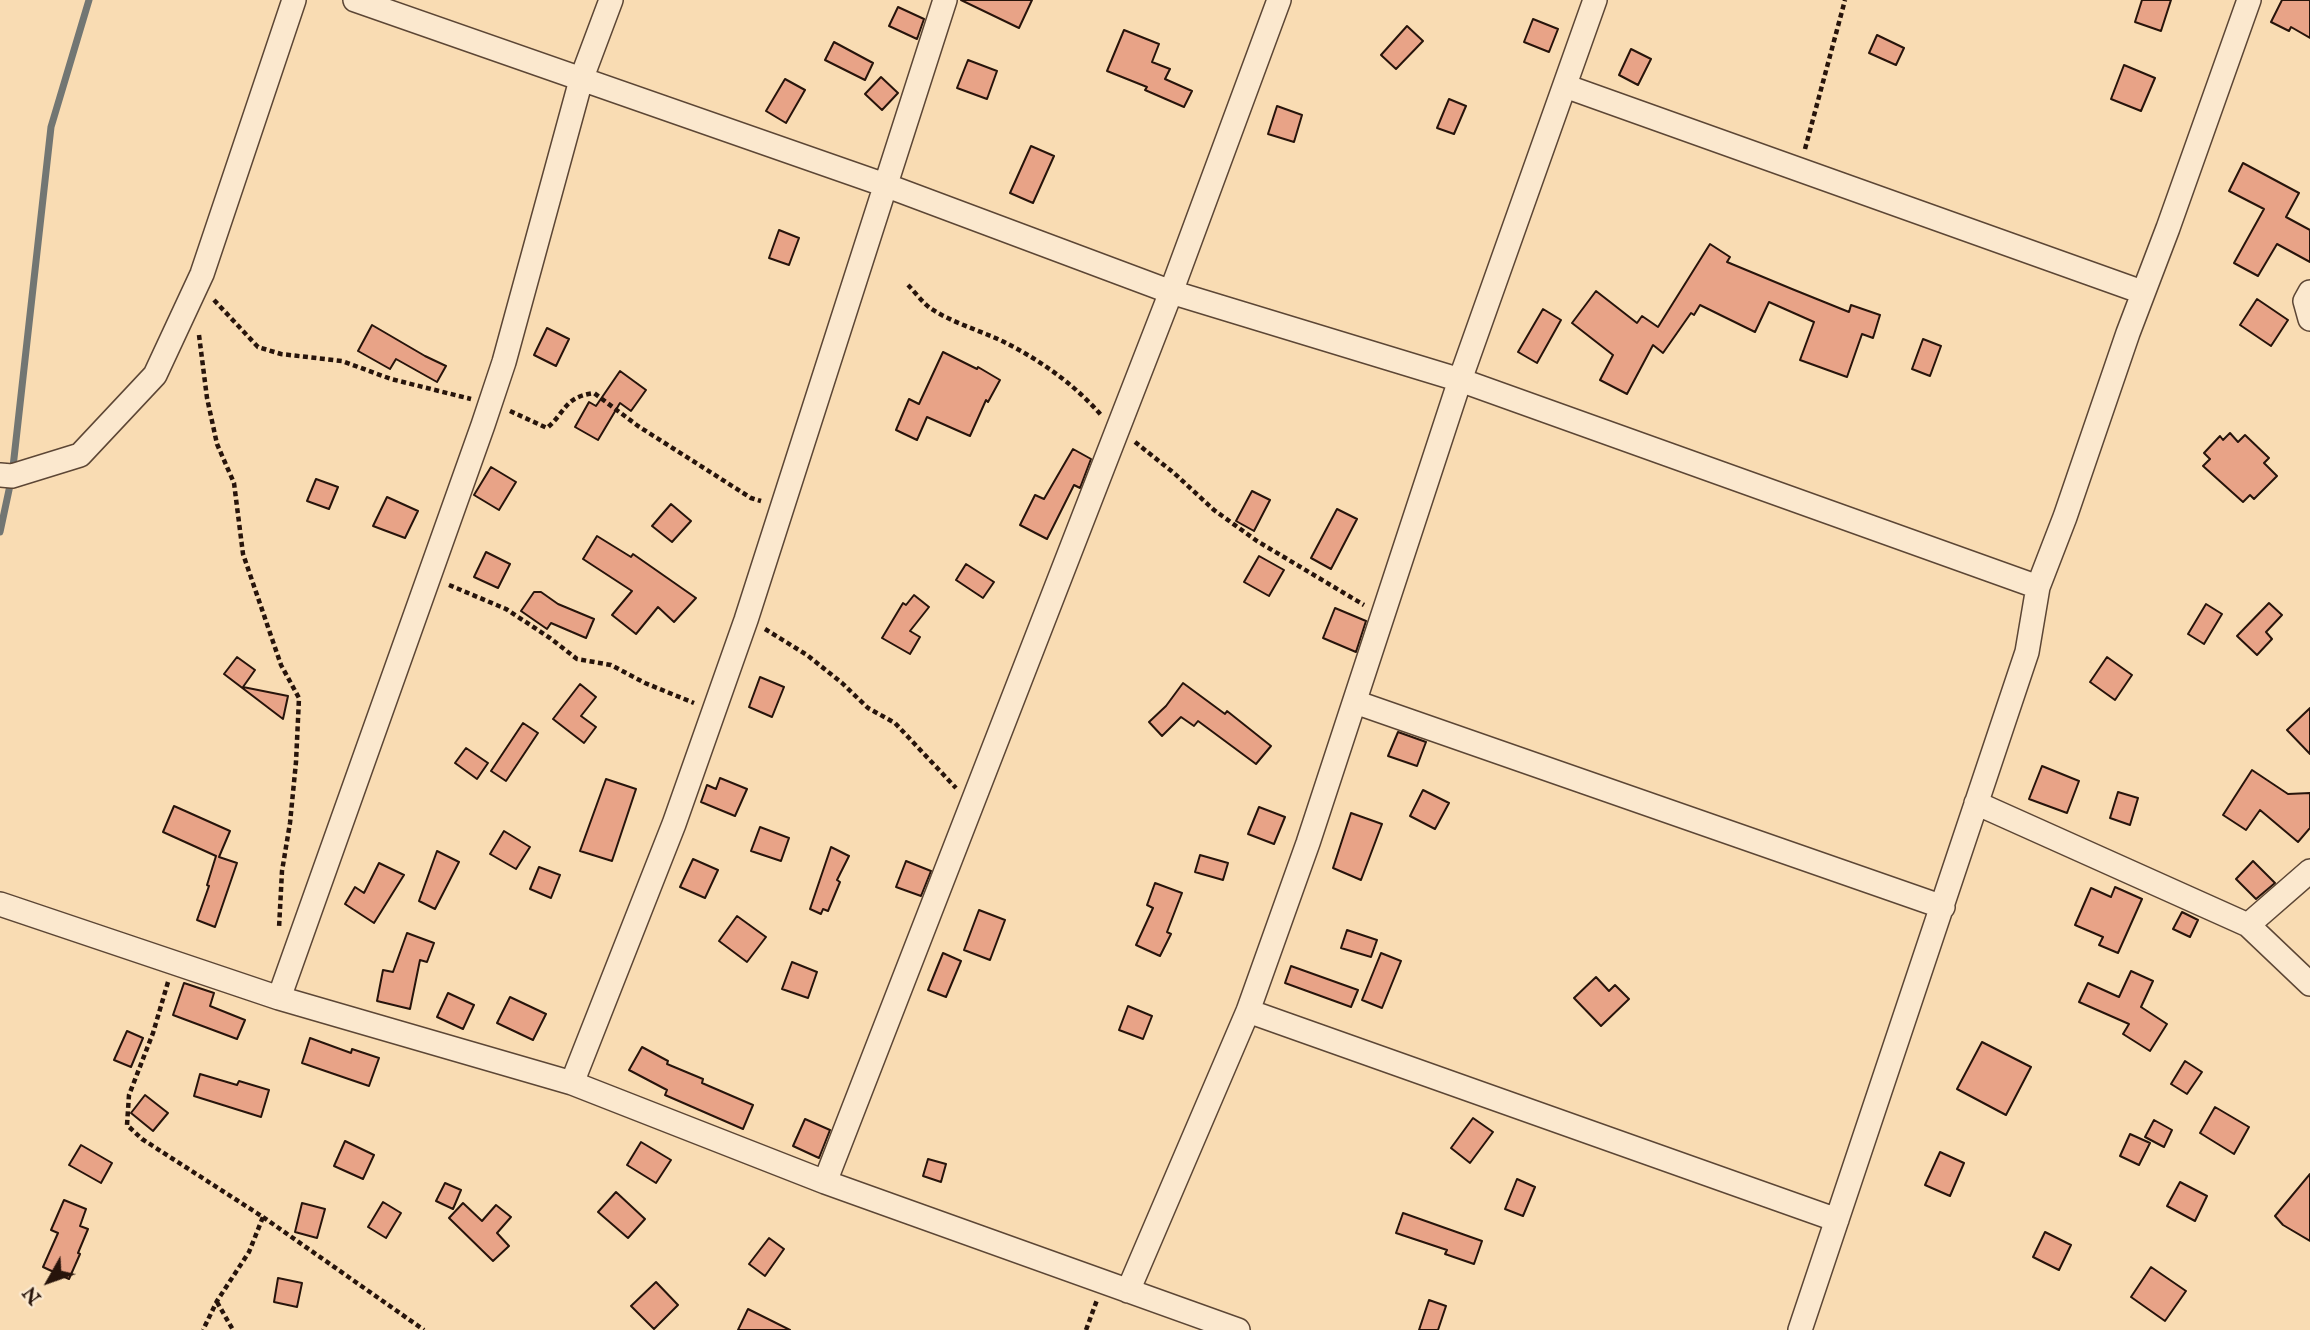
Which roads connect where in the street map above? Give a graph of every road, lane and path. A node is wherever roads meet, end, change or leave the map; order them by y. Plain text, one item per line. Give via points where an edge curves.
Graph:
1 (294, 0) edge
2 (355, 0) edge
3 (611, 0) edge
4 (945, 0) edge
5 (1279, 0) edge
6 (1595, 0) edge
7 (1845, 0) edge
8 (2249, 0) edge
9 (581, 80) junction
10 (1564, 86) junction
11 (1799, 170) junction
12 (885, 185) junction
13 (202, 274) junction
14 (908, 285) dead end
15 (1171, 292) junction
16 (2142, 292) junction
17 (2310, 292) edge
18 (2310, 319) edge
19 (198, 333) dead end
20 (1460, 380) junction
21 (489, 406) junction
22 (1118, 428) junction
23 (0, 475) edge
24 (782, 508) junction
25 (427, 577) junction
26 (2038, 587) junction
27 (1384, 614) junction
28 (746, 620) junction
29 (1355, 702) junction
30 (714, 711) junction
31 (973, 801) junction
32 (1976, 803) junction
33 (2310, 871) edge
34 (0, 904) edge
35 (1943, 907) junction
36 (2248, 925) junction
37 (281, 938) dead end
38 (173, 964) junction
39 (2310, 984) edge
40 (279, 998) junction
41 (1248, 1011) junction
42 (572, 1083) junction
43 (825, 1182) junction
44 (263, 1217) junction
45 (1837, 1220) junction
46 (1103, 1283) junction
47 (1128, 1291) junction
48 (217, 1301) junction
49 (202, 1330) edge
50 (233, 1330) edge
51 (424, 1330) edge
52 (1086, 1330) edge
53 (1238, 1330) edge
54 (1800, 1330) edge

1 - 13 street
2 - 9 street
3 - 9 street
4 - 12 street
5 - 15 street
6 - 10 street
7 - 11 path
8 - 16 street
9 - 12 street
9 - 21 street
10 - 11 street
10 - 20 street
11 - 16 street
12 - 15 street
12 - 24 street
13 - 21 path via 215,302 258,347 342,361
13 - 23 street via 155,374 80,455 12,476
14 - 22 path via 929,307 1049,369
15 - 20 street
15 - 22 street
16 - 26 street
17 - 18 street via 2305,301
19 - 37 path via 217,444 234,483 243,554 281,666 299,698 282,871
20 - 26 street
20 - 27 street
21 - 24 path via 547,428 578,395 594,393 751,498
21 - 25 street
22 - 27 path via 1257,541 1352,600
22 - 31 street
24 - 28 street
25 - 30 path via 506,609 577,659 611,665
25 - 40 street
26 - 32 street via 2027,652
27 - 29 street
28 - 30 street
28 - 31 path via 807,655 868,708 895,723 950,783
29 - 35 street
29 - 41 street
30 - 42 street
31 - 43 street
32 - 35 street
32 - 36 street
33 - 36 street
34 - 38 street
35 - 45 street
36 - 39 street
38 - 40 street
38 - 44 path via 129,1095 127,1125
40 - 42 street
41 - 45 street
41 - 47 street
42 - 43 street
43 - 46 street
44 - 48 path via 248,1252
44 - 51 path
45 - 54 street
46 - 47 street
46 - 52 path
47 - 53 street
48 - 49 path
48 - 50 path

